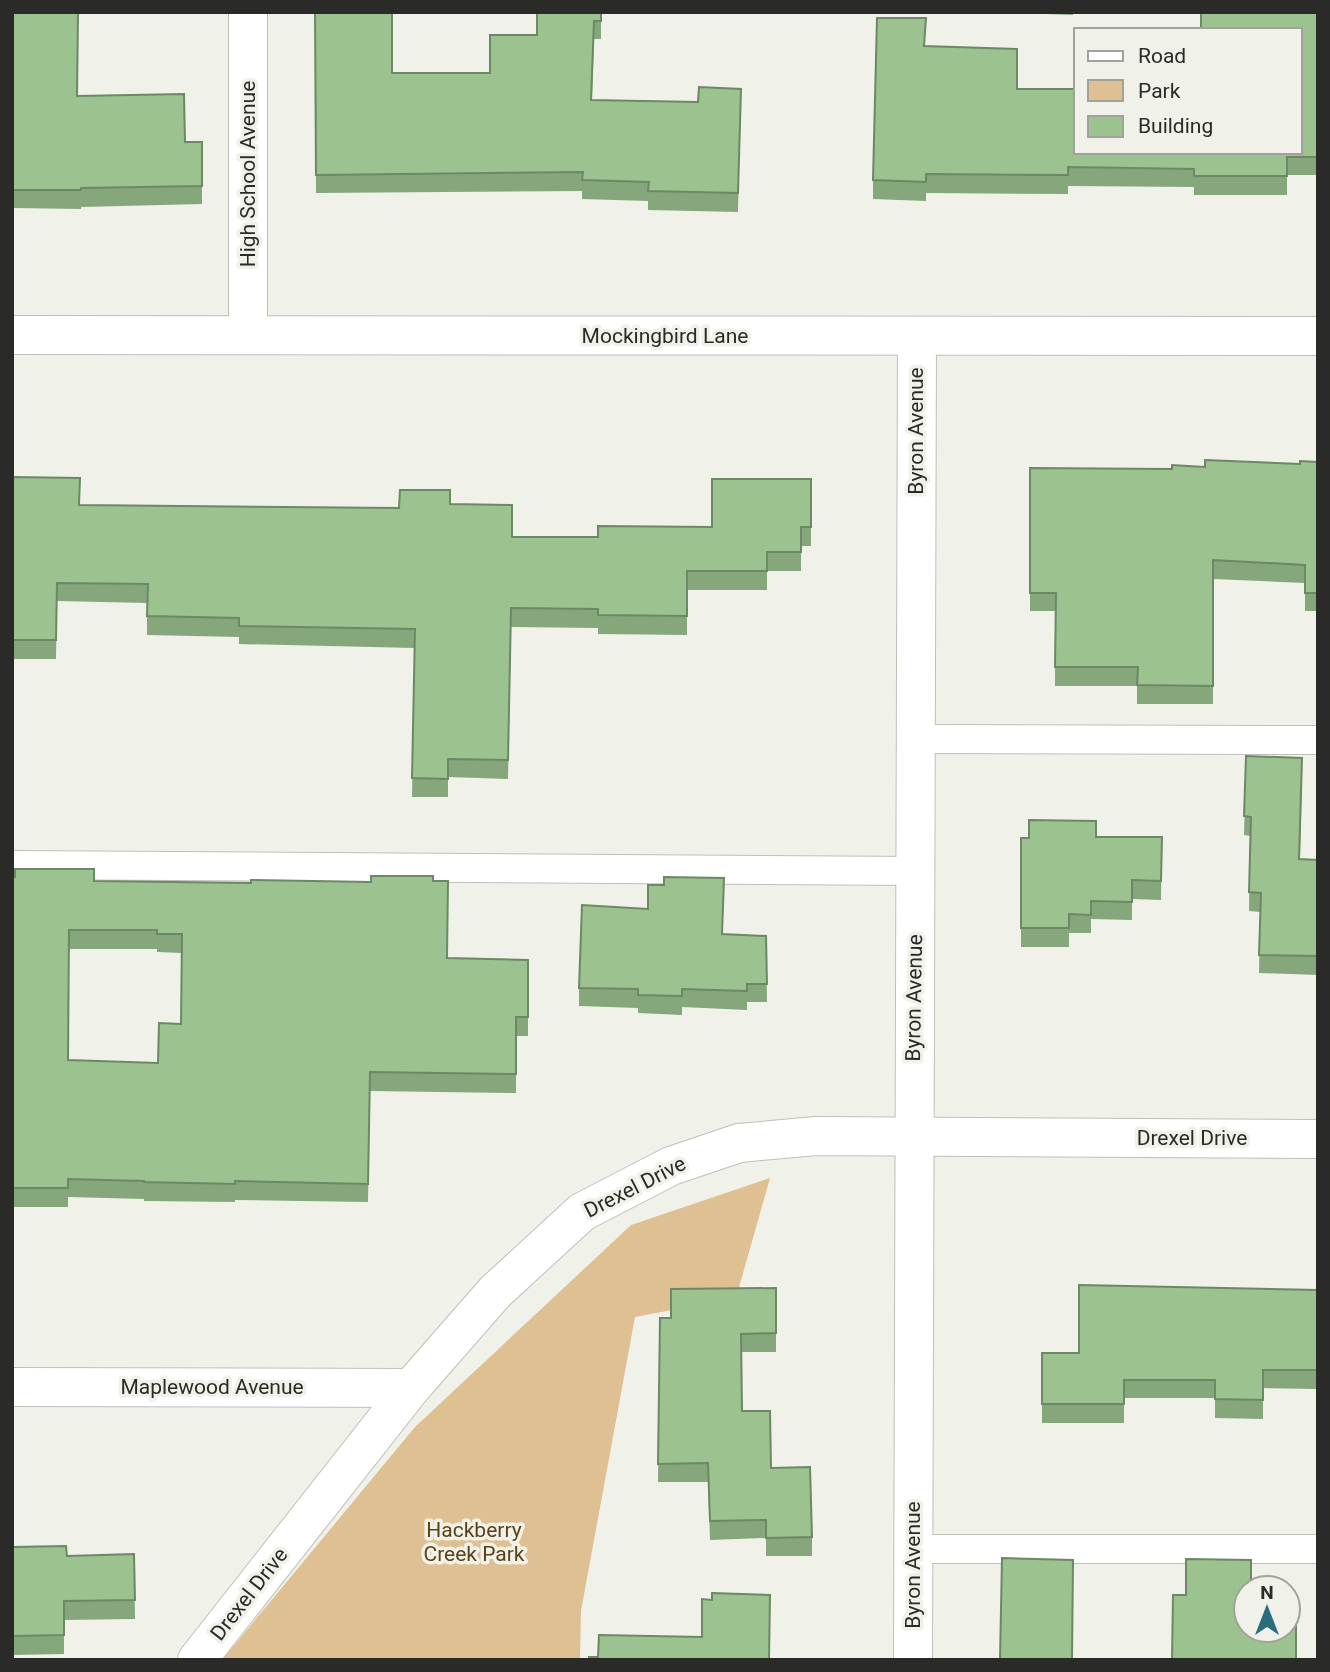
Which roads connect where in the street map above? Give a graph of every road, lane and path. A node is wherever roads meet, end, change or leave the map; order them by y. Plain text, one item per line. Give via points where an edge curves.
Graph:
1 (248, 12) edge
2 (12, 335) edge
3 (248, 335) junction
4 (1318, 336) edge
5 (917, 337) junction
6 (916, 739) junction
7 (1318, 740) edge
8 (12, 865) edge
9 (915, 871) junction
10 (913, 1137) junction
11 (1318, 1139) edge
12 (12, 1387) edge
13 (411, 1388) junction
14 (914, 1549) junction
15 (1318, 1549) edge
16 (197, 1660) edge
17 (913, 1660) edge

1 - 3 street, High School Avenue
2 - 3 street, Mockingbird Lane
3 - 5 street, Mockingbird Lane
4 - 5 street, Mockingbird Lane
5 - 6 street, Byron Avenue
6 - 7 lane
6 - 9 street, Byron Avenue
8 - 9 lane
9 - 10 street, Byron Avenue
10 - 11 street, Drexel Drive
10 - 13 street, Drexel Drive via 816,1136 739,1143 671,1166 582,1212 495,1292
10 - 14 street, Byron Avenue
12 - 13 street, Maplewood Avenue
13 - 16 street, Drexel Drive
14 - 15 lane
14 - 17 street, Byron Avenue

